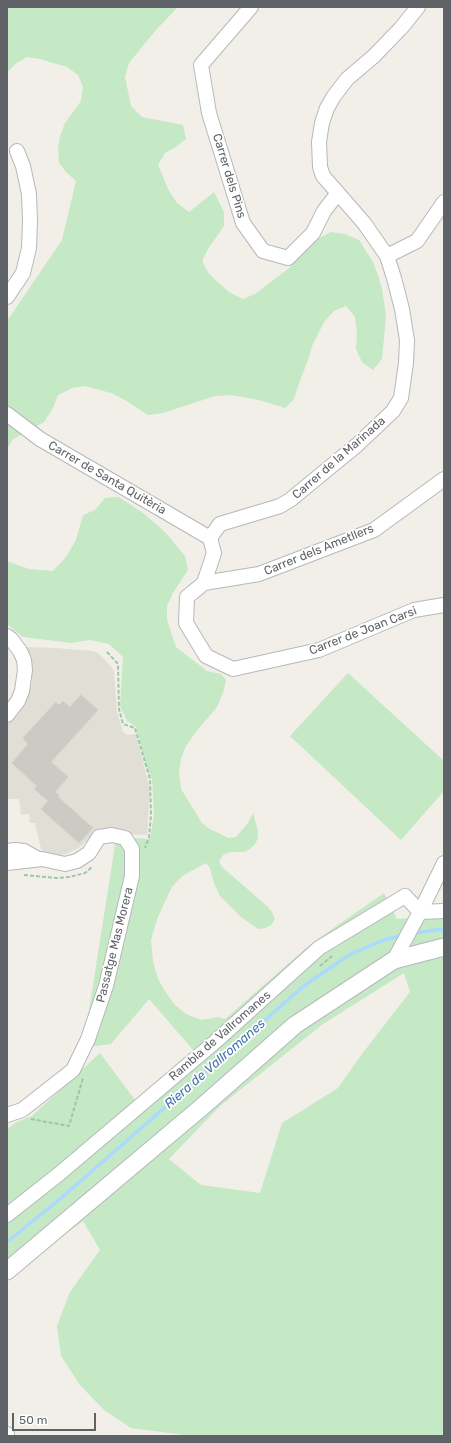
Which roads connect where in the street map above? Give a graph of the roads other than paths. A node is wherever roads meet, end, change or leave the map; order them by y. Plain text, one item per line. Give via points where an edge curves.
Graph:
1 (252, 7) edge
2 (418, 7) edge
3 (17, 151) dead end
4 (338, 194) junction
5 (444, 202) edge
6 (387, 256) junction
7 (7, 298) edge
8 (7, 414) edge
9 (444, 479) edge
10 (210, 538) junction
11 (204, 583) junction
12 (444, 606) edge
13 (7, 636) edge
14 (7, 715) edge
15 (7, 851) edge
16 (38, 860) junction
17 (444, 862) edge
18 (7, 863) edge
19 (444, 911) edge
20 (420, 912) junction
21 (444, 947) edge
22 (394, 960) junction
23 (8, 1113) edge
24 (7, 1215) edge
25 (7, 1271) edge

1 - 4 street, Carrer dels Pins via 201,65 209,113 243,223 263,251 288,258 313,233 324,211
2 - 4 street, Carrer de la Marinada via 390,39 347,79 327,108 319,142 320,167 323,176
3 - 7 street via 29,194 29,248 23,273
4 - 6 street, Carrer de la Marinada via 364,223
5 - 6 street via 417,241
6 - 10 street, Carrer de la Marinada via 400,301 407,340 404,383 393,411 357,445 290,500 280,506 220,524
8 - 10 street, Carrer de Santa Quitèria via 40,439
9 - 11 street, Carrer dels Ametllers via 374,530 259,574
10 - 11 street via 214,553
11 - 12 street, Carrer de Joan Carsi via 187,597 186,623 206,656 233,669 319,650 414,610
13 - 14 street via 20,651 25,670 22,691
15 - 16 street, Passatge Mas Morera via 24,851
16 - 18 street, Passatge Mas Morera
16 - 23 street, Passatge Mas Morera via 65,864 77,861 89,853 99,837 112,835 125,838 132,850 132,876 106,986 88,1039 73,1070 22,1110
17 - 20 street
19 - 20 street
20 - 22 street
20 - 24 street, Rambla de Vallromanes via 405,896 319,948 216,1041
21 - 22 street
22 - 25 street via 295,1025

